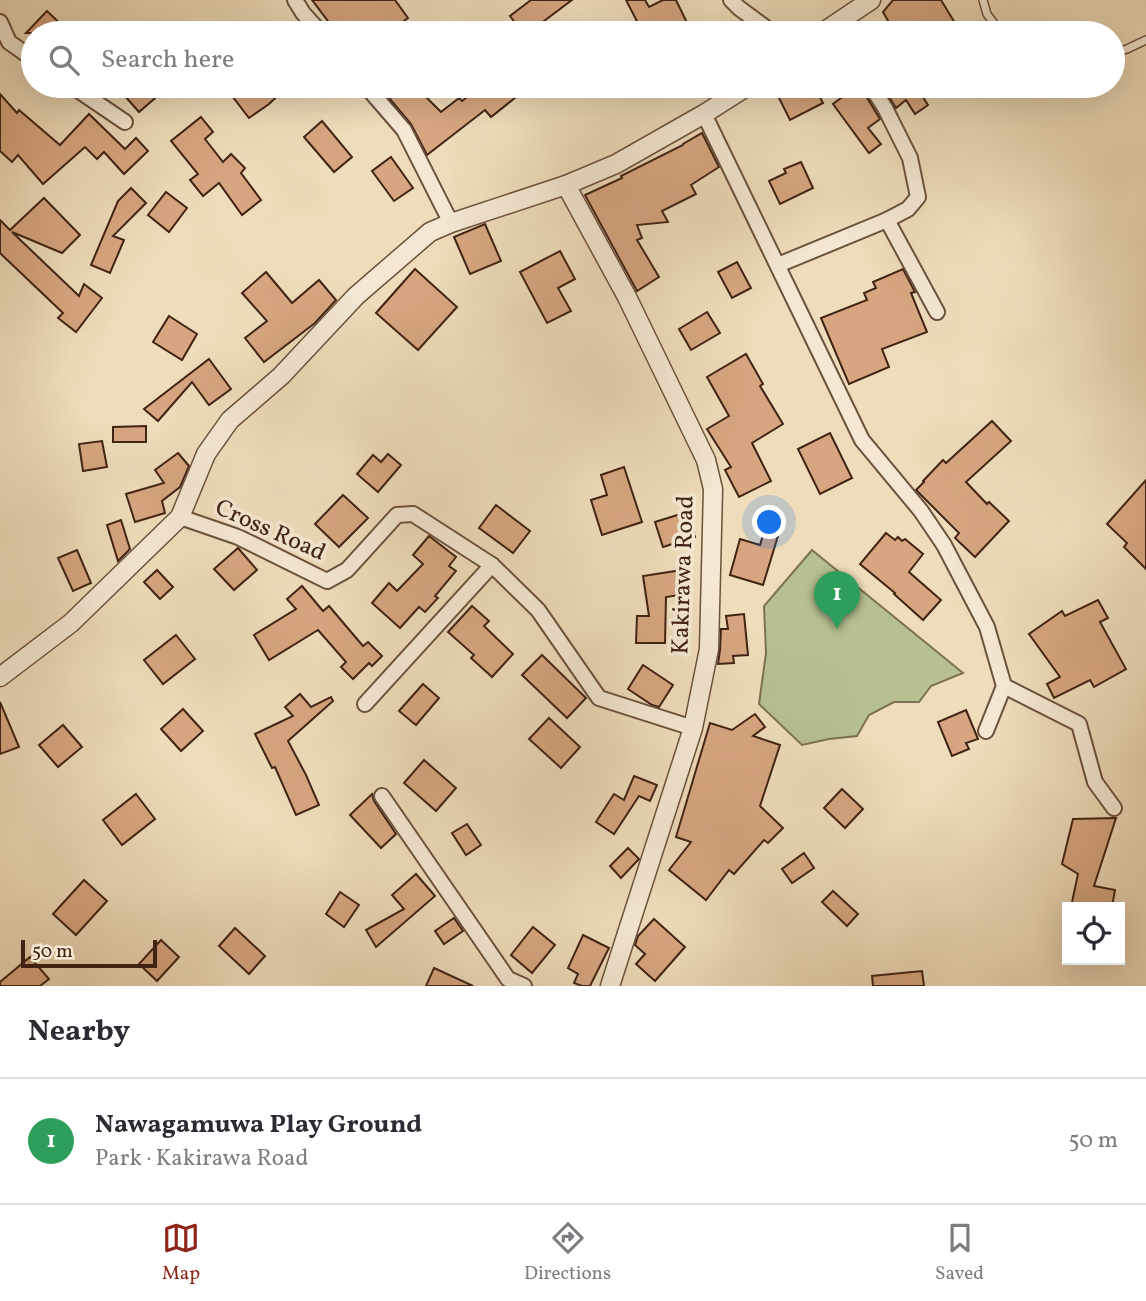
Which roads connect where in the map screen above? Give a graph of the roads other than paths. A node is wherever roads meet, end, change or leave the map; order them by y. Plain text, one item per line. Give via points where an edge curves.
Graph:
1 (295, 0) edge
2 (731, 0) edge
3 (871, 0) edge
4 (982, 0) edge
5 (310, 21) edge
6 (757, 21) edge
7 (844, 21) edge
8 (993, 21) edge
9 (0, 22) edge
10 (1146, 40) edge
11 (1125, 50) edge
12 (21, 51) edge
13 (90, 98) edge
14 (376, 98) edge
15 (729, 98) edge
16 (879, 98) edge
17 (704, 114) junction
18 (125, 122) dead end
19 (566, 186) junction
20 (887, 220) junction
21 (451, 223) junction
22 (778, 265) junction
23 (937, 313) dead end
24 (180, 517) junction
25 (492, 565) junction
26 (0, 677) edge
27 (1004, 686) junction
28 (365, 704) dead end
29 (693, 728) junction
30 (986, 731) dead end
31 (382, 796) dead end
32 (1114, 808) dead end
33 (524, 986) edge
34 (610, 986) edge

1 - 5 street
2 - 6 street
3 - 7 street
4 - 8 lane
9 - 12 street via 9,43
10 - 11 lane
13 - 18 street
14 - 21 street via 404,130
15 - 17 street
16 - 20 street via 910,158 918,197 908,209
17 - 19 street
17 - 22 street
19 - 21 street
19 - 29 street, Kakirawa Road via 627,297 706,460 713,489 709,649
20 - 22 street
20 - 23 street
21 - 24 street via 430,232 384,271 281,376 230,420 206,454
22 - 27 street via 862,440 944,545 987,627
24 - 25 street, Cross Road via 238,537 327,581 347,570 397,515 413,514
24 - 26 street via 71,623
25 - 28 street
25 - 29 street, Cross Road via 538,610 598,698
27 - 30 street
27 - 32 street via 1079,724 1095,782
29 - 34 street, Kakirawa Road
31 - 33 street via 508,979

